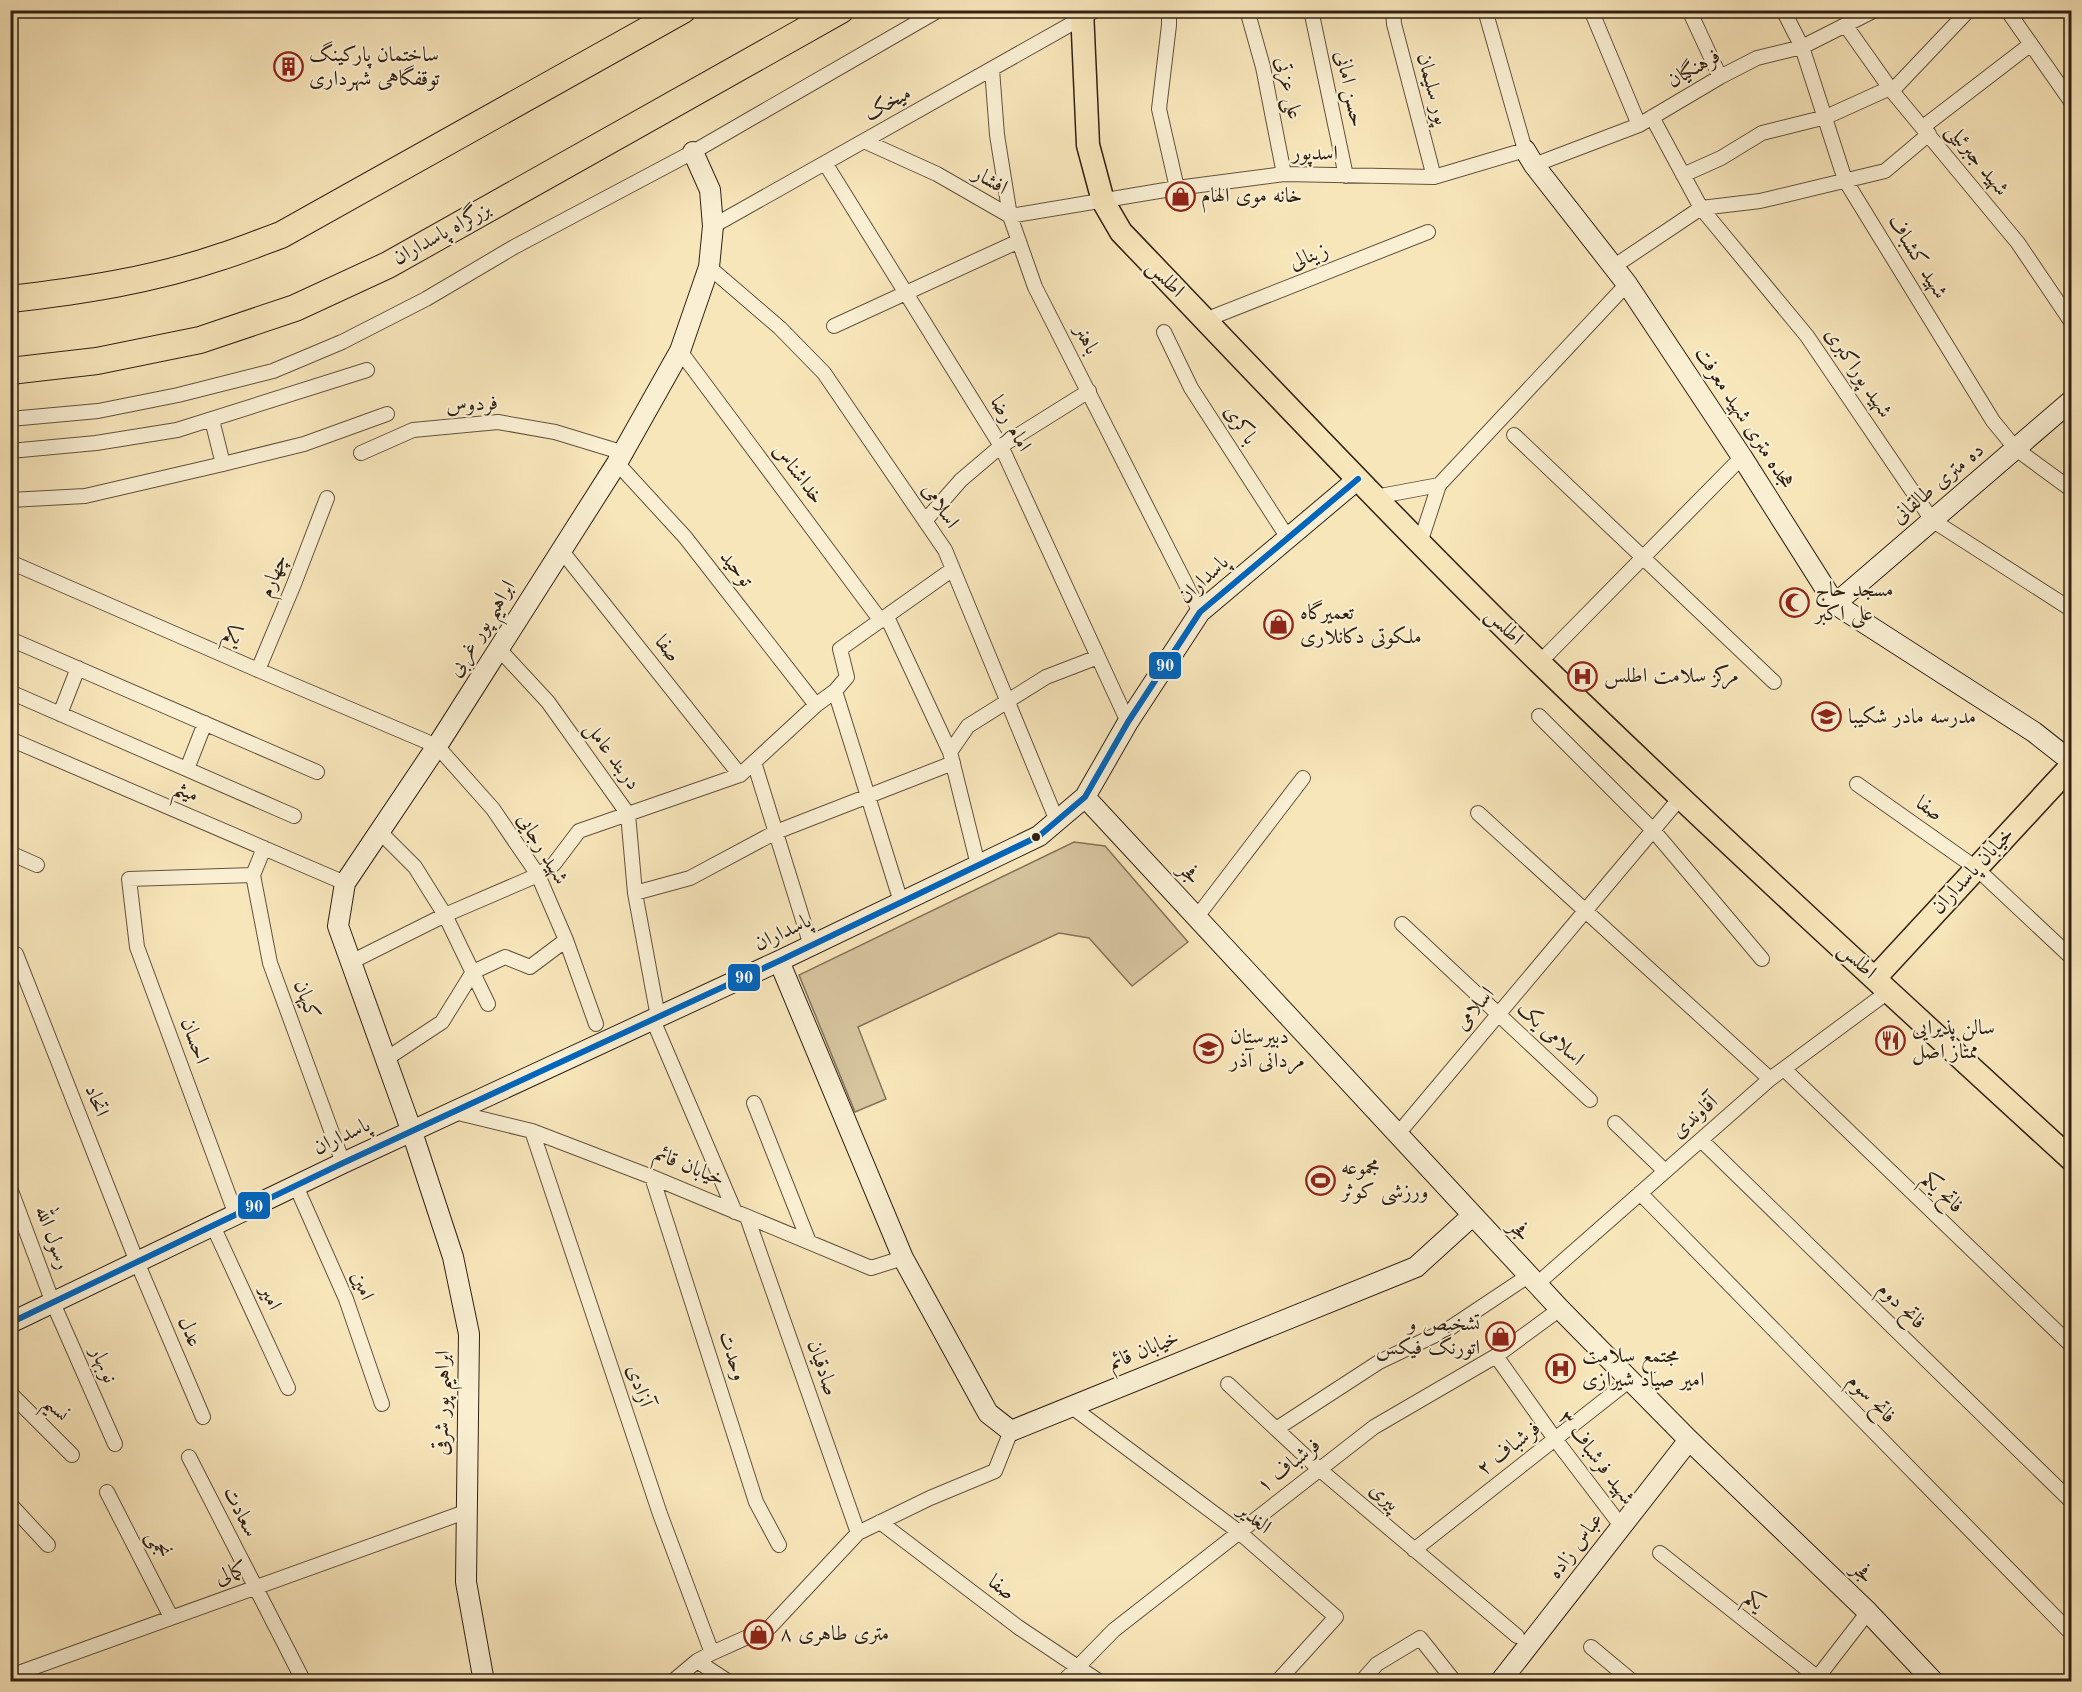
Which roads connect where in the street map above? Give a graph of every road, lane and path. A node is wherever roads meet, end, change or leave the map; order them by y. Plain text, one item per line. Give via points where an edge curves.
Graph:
1 (683, 10) edge
2 (841, 10) edge
3 (939, 10) edge
4 (1169, 10) edge
5 (1247, 10) edge
6 (1311, 10) edge
7 (1393, 10) edge
8 (1485, 10) edge
9 (1591, 10) edge
10 (1689, 10) edge
11 (1783, 10) edge
12 (1875, 10) edge
13 (1971, 10) edge
14 (2007, 10) edge
15 (1087, 13) edge
16 (1846, 26) junction
17 (2031, 44) junction
18 (1802, 47) junction
19 (992, 69) junction
20 (1720, 77) junction
21 (1891, 89) junction
22 (2072, 102) edge
23 (1652, 117) junction
24 (1826, 117) junction
25 (1639, 125) junction
26 (1926, 131) junction
27 (864, 141) junction
28 (693, 152) junction
29 (1529, 157) junction
30 (825, 163) junction
31 (1284, 174) junction
32 (1683, 175) junction
33 (1346, 176) junction
34 (1434, 177) junction
35 (1845, 180) junction
36 (1177, 188) junction
37 (1103, 201) junction
38 (1701, 208) junction
39 (1010, 216) junction
40 (712, 226) junction
41 (1428, 232) dead end
42 (1019, 241) junction
43 (709, 267) junction
44 (1613, 267) junction
45 (1627, 284) junction
46 (905, 292) junction
47 (10, 299) edge
48 (1205, 320) junction
49 (2072, 323) edge
50 (834, 326) dead end
51 (1164, 332) dead end
52 (680, 351) junction
53 (367, 370) dead end
54 (10, 371) edge
55 (1089, 391) junction
56 (2072, 400) edge
57 (387, 414) dead end
58 (10, 419) edge
59 (212, 420) junction
60 (1514, 435) dead end
61 (1001, 446) junction
62 (2016, 449) junction
63 (10, 451) edge
64 (361, 453) dead end
65 (1742, 457) junction
66 (620, 458) junction
67 (224, 464) junction
68 (1358, 479) junction
69 (1439, 485) junction
70 (2072, 490) edge
71 (1375, 497) junction
72 (327, 498) dead end
73 (10, 500) edge
74 (1932, 520) junction
75 (925, 521) junction
76 (1288, 538) junction
77 (1420, 543) junction
78 (561, 550) junction
79 (1643, 557) junction
80 (10, 562) edge
81 (953, 569) junction
82 (1835, 604) junction
83 (2072, 610) edge
84 (1200, 612) junction
85 (884, 619) junction
86 (10, 639) edge
87 (498, 648) junction
88 (1098, 657) junction
89 (1540, 662) junction
90 (78, 668) junction
91 (258, 670) junction
92 (1774, 682) dead end
93 (835, 691) junction
94 (10, 692) edge
95 (1008, 701) junction
96 (816, 705) junction
97 (60, 714) junction
98 (1539, 716) dead end
99 (1128, 722) junction
100 (205, 723) junction
101 (10, 739) edge
102 (437, 746) junction
103 (951, 758) junction
104 (754, 762) junction
105 (2072, 763) edge
106 (187, 769) junction
107 (317, 772) dead end
108 (740, 775) junction
109 (1303, 778) dead end
110 (1857, 784) dead end
111 (868, 796) junction
112 (1085, 797) junction
113 (1680, 798) junction
114 (1478, 813) dead end
115 (628, 814) junction
116 (294, 816) dead end
117 (1057, 821) junction
118 (1653, 831) junction
119 (380, 832) junction
120 (776, 832) junction
121 (264, 848) junction
122 (10, 853) edge
123 (37, 865) dead end
124 (978, 865) junction
125 (1976, 868) junction
126 (253, 875) junction
127 (538, 875) junction
128 (345, 883) junction
129 (635, 892) junction
130 (901, 902) junction
131 (1585, 911) junction
132 (445, 915) junction
133 (1196, 918) junction
134 (1402, 924) dead end
135 (566, 940) junction
136 (811, 946) junction
137 (16, 954) dead end
138 (2072, 958) edge
139 (1762, 959) dead end
140 (351, 962) junction
141 (779, 962) junction
142 (473, 972) junction
143 (1882, 985) junction
144 (488, 1004) dead end
145 (1499, 1015) junction
146 (656, 1019) junction
147 (596, 1024) dead end
148 (386, 1059) junction
149 (1784, 1069) junction
150 (1770, 1079) junction
151 (1590, 1100) dead end
152 (754, 1103) dead end
153 (454, 1112) junction
154 (1615, 1124) dead end
155 (532, 1131) junction
156 (412, 1132) junction
157 (1397, 1135) junction
158 (1701, 1140) junction
159 (2072, 1160) edge
160 (343, 1163) junction
161 (1665, 1171) junction
162 (652, 1177) junction
163 (296, 1186) junction
164 (10, 1188) edge
165 (1640, 1193) junction
166 (741, 1214) junction
167 (236, 1215) junction
168 (1472, 1216) junction
169 (213, 1226) junction
170 (809, 1242) junction
171 (903, 1258) junction
172 (137, 1262) junction
173 (1532, 1280) junction
174 (53, 1303) junction
175 (1560, 1309) junction
176 (10, 1323) edge
177 (2072, 1346) edge
178 (1496, 1356) junction
179 (1630, 1380) junction
180 (1228, 1384) dead end
181 (288, 1388) dead end
182 (10, 1393) edge
183 (382, 1404) dead end
184 (1072, 1407) junction
185 (203, 1417) dead end
186 (1276, 1429) junction
187 (1011, 1431) junction
188 (1555, 1439) junction
189 (1689, 1440) junction
190 (115, 1444) dead end
191 (72, 1455) dead end
192 (189, 1457) dead end
193 (1320, 1469) junction
194 (107, 1492) dead end
195 (2072, 1502) edge
196 (10, 1504) edge
197 (465, 1512) junction
198 (880, 1522) junction
199 (1622, 1527) junction
200 (1239, 1532) junction
201 (858, 1533) junction
202 (48, 1545) dead end
203 (779, 1545) dead end
204 (1414, 1550) junction
205 (1660, 1553) dead end
206 (256, 1588) junction
207 (1868, 1612) junction
208 (171, 1617) junction
209 (2072, 1634) edge
210 (1517, 1636) dead end
211 (1591, 1647) dead end
212 (712, 1653) junction
213 (697, 1661) junction
214 (1077, 1666) junction
215 (10, 1676) edge
216 (1818, 1680) edge
217 (304, 1682) edge
218 (484, 1682) edge
219 (672, 1682) edge
220 (729, 1682) edge
221 (1063, 1682) edge
222 (1100, 1682) edge
223 (1277, 1682) edge
224 (1361, 1682) edge
225 (1455, 1682) edge
226 (1500, 1682) edge
227 (1633, 1682) edge
228 (1935, 1682) edge

1 - 47 highway via 281,235 219,258 151,276 60,294
2 - 54 highway, بزرگراه پاسداران via 388,265 295,308 200,340 97,361
3 - 28 street
4 - 36 street via 1159,109
5 - 31 street, علی عزتی via 1263,67
6 - 33 street, حسن امانی
7 - 34 street, پور سلیمان
8 - 29 street, هجده متری شهید معرفت
9 - 25 street
10 - 20 street
11 - 18 street, شهید کشباف
12 - 16 street, فرهنگیان
13 - 21 street
14 - 17 street
15 - 19 street, میخک
15 - 37 main road, اطلس via 1088,145
16 - 18 street, فرهنگیان
16 - 21 street, شهید جبرئیلی
17 - 22 street
17 - 26 street
18 - 20 street, فرهنگیان via 1757,58
18 - 24 street, شهید کشباف
19 - 27 street, میخک
19 - 39 street, باهنر via 997,135
20 - 23 street, فرهنگیان
21 - 24 street
21 - 26 street, شهید جبرئیلی
23 - 25 street, فرهنگیان
23 - 32 street, شهید پوراکبری
24 - 32 street via 1762,133
24 - 35 street, شهید کشباف
25 - 29 street, فرهنگیان
26 - 35 street via 1885,171
26 - 49 street, شهید جبرئیلی via 2018,243
27 - 30 street, میخک
27 - 39 street, افشار via 937,174
28 - 40 street, ابراهیم پور غربی via 710,190
28 - 58 street via 426,299 342,342 273,370 98,411
29 - 34 street, اسدپور
29 - 44 street, هجده متری شهید معرفت
30 - 40 street, میخک
30 - 46 street, امام رضا
31 - 33 street, اسدپور
31 - 36 street, اسدپور
32 - 38 street, شهید پوراکبری
33 - 34 street, اسدپور
35 - 38 street via 1760,201
35 - 62 street, شهید کشباف via 1987,411
36 - 37 street, اسدپور
37 - 39 street, افشار
37 - 48 main road, اطلس via 1121,232
38 - 44 street
38 - 74 street, شهید پوراکبری via 1807,336
39 - 42 street, باهنر
40 - 43 street, ابراهیم پور غربی
41 - 48 street, زینالی
42 - 46 street
42 - 55 street, باهنر via 1035,287
43 - 52 street, ابراهیم پور غربی
43 - 75 street, اسلامی via 780,328 824,373
44 - 45 street, هجده متری شهید معرفت
45 - 65 street, هجده متری شهید معرفت
45 - 69 street
46 - 50 street
46 - 61 street, امام رضا
48 - 68 main road, اطلس
51 - 76 street, باکری via 1191,388
52 - 66 street, ابراهیم پور غربی
52 - 85 street, خداشناس
53 - 59 street
55 - 61 street
55 - 84 street, باهنر
56 - 62 street, ده متری طالقانی
57 - 67 street via 304,444
59 - 63 street via 177,430 96,443
59 - 67 street
60 - 79 street
61 - 75 street via 961,480
61 - 88 street, امام رضا
62 - 70 street, شهید کشباف
62 - 74 street, ده متری طالقانی
64 - 66 street, فردوس via 413,430 498,422 555,432
65 - 79 street
65 - 82 street, هجده متری شهید معرفت
66 - 78 street, ابراهیم پور غربی
66 - 96 street, توحید
67 - 73 street via 85,496
68 - 71 main road, اطلس
68 - 76 street, پاسداران
69 - 71 street
69 - 77 street
71 - 77 main road, اطلس
72 - 91 street, چهارم
74 - 82 street, ده متری طالقانی
74 - 83 street, شهید پوراکبری
75 - 81 street, اسلامی
76 - 84 street, پاسداران
77 - 89 main road, اطلس
78 - 87 street, ابراهیم پور غربی
78 - 108 street, صفا
79 - 89 street
79 - 92 street
80 - 91 street, یکم
81 - 85 street
81 - 95 street, اسلامی
82 - 105 street, هجده متری شهید معرفت via 2034,732
84 - 99 street, پاسداران
85 - 93 street via 840,649 847,677
85 - 103 street, خداشناس
86 - 90 street
87 - 102 street, ابراهیم پور غربی
87 - 115 street, دربند عامل via 548,702
88 - 95 street via 1046,677
88 - 99 street, امام رضا
89 - 113 main road, اطلس
90 - 97 street
90 - 100 street
91 - 102 street, یکم
93 - 96 street
93 - 111 street
94 - 97 street
95 - 103 street via 968,726
95 - 117 street, اسلامی
96 - 104 street
97 - 106 street
98 - 118 street
99 - 112 street, پاسداران
100 - 106 street
100 - 107 street
101 - 121 street, میثم
102 - 119 street, ابراهیم پور غربی
102 - 127 street, شهید رجایی via 493,809
103 - 111 street
103 - 124 street, خداشناس
104 - 108 street
104 - 120 street
105 - 125 main road, خیابان پاسداران
106 - 116 street
108 - 115 street
109 - 133 street
110 - 125 street, صفا
111 - 120 street
111 - 130 street
112 - 117 street, پاسداران
112 - 133 street, فجر
113 - 118 street, اسلامی
113 - 143 main road, اطلس
114 - 131 street
115 - 127 street via 579,831 554,864
115 - 129 street, دربند عامل
117 - 124 street, پاسداران via 1039,836
118 - 131 street, اسلامی
118 - 139 street
119 - 128 street, ابراهیم پور غربی
119 - 132 street via 415,867
120 - 129 street via 690,878
120 - 136 street
121 - 126 street
121 - 128 street, میثم
122 - 123 street
124 - 130 street, پاسداران
125 - 138 street, صفا
125 - 143 main road, خیابان پاسداران
126 - 160 street, کیهان via 270,963
126 - 167 street, احسان via 129,879 137,947
127 - 132 street
127 - 135 street, شهید رجایی
128 - 140 street, ابراهیم پور غربی via 338,926
129 - 146 street, دربند عامل
130 - 136 street, پاسداران
131 - 145 street, اسلامی
131 - 150 street
132 - 140 street
132 - 142 street
133 - 157 street, فجر
134 - 145 street, اسلامی یک
135 - 142 street via 530,967 505,957
135 - 147 street, شهید رجایی
136 - 141 street, پاسداران
137 - 172 street, اتحاد
140 - 148 street, ابراهیم پور غربی
141 - 146 street, پاسداران
141 - 171 street
142 - 144 street
142 - 148 street via 442,1022
143 - 149 street, آقاوندی
143 - 159 main road, اطلس
145 - 151 street, اسلامی یک
145 - 157 street, اسلامی
146 - 153 street, پاسداران
146 - 166 street, صادقیان
148 - 156 street, ابراهیم پور غربی
149 - 150 street, آقاوندی
149 - 177 street, فاتح یکم
150 - 158 street, آقاوندی
152 - 170 street
153 - 155 street, خیابان قائم
153 - 156 street, پاسداران
154 - 161 street
155 - 162 street, خیابان قائم
155 - 212 street, آزادی via 660,1514
156 - 160 street, پاسداران
156 - 197 street, ابراهیم پور شرقی via 453,1257 469,1334
157 - 168 street, فجر
158 - 161 street, آقاوندی
158 - 195 street, فاتح دوم
160 - 163 street, پاسداران
161 - 165 street, آقاوندی
162 - 166 street, خیابان قائم
162 - 203 street, وحدت via 756,1502
163 - 167 street, پاسداران
163 - 183 street, امین via 345,1299
164 - 174 street, رسول الله
165 - 173 street, آقاوندی
165 - 209 street, فاتح سوم
166 - 170 street, خیابان قائم
166 - 201 street, صادقیان
167 - 169 street, پاسداران
168 - 173 street, فجر
168 - 184 street, خیابان قائم via 1416,1267
169 - 172 street, پاسداران
169 - 181 street, امیر
170 - 171 street, خیابان قائم via 871,1268
171 - 187 street via 988,1413
172 - 174 street, پاسداران
172 - 185 street, عدل
173 - 175 street, فجر
173 - 186 street, آقاوندی via 1450,1328 1379,1362
174 - 176 street, پاسداران
174 - 190 street, نوبهار
175 - 178 street, فرشباف ۱
175 - 179 street, فجر
178 - 188 street, شهید فرشباف ۳
178 - 193 street, فرشباف ۱ via 1374,1427
179 - 188 street, فرشباف ۲
179 - 189 street, فجر
180 - 186 street, پیری
182 - 191 street, نسیم
184 - 187 street, خیابان قائم
184 - 200 street, الغدیر
186 - 193 street, پیری
187 - 198 street via 995,1471
188 - 199 street, شهید فرشباف ۳
188 - 204 street, فرشباف ۲
189 - 199 street, عباس زاده
189 - 207 street, فجر
192 - 206 street, سعادت
193 - 200 street, فرشباف ۱
193 - 204 street, پیری
194 - 208 street, نجمی
196 - 202 street
197 - 206 street, کمالی
197 - 218 street, ابراهیم پور شرقی via 465,1582
198 - 201 street
198 - 214 street, صفا via 1018,1627
199 - 226 street, عباس زاده
200 - 214 street, فرشباف ۱ via 1114,1630
200 - 223 street, الغدیر via 1335,1617
201 - 212 street via 770,1627
204 - 210 street, پیری
205 - 216 street, یکم
206 - 208 street, کمالی
206 - 217 street, سعادت
207 - 216 street
207 - 228 street, فجر
208 - 215 street, کمالی
211 - 227 street
212 - 213 street
213 - 219 street
213 - 220 street
214 - 221 street, فرشباف ۱
214 - 222 street, صفا
224 - 225 street via 1377,1664 1420,1638

